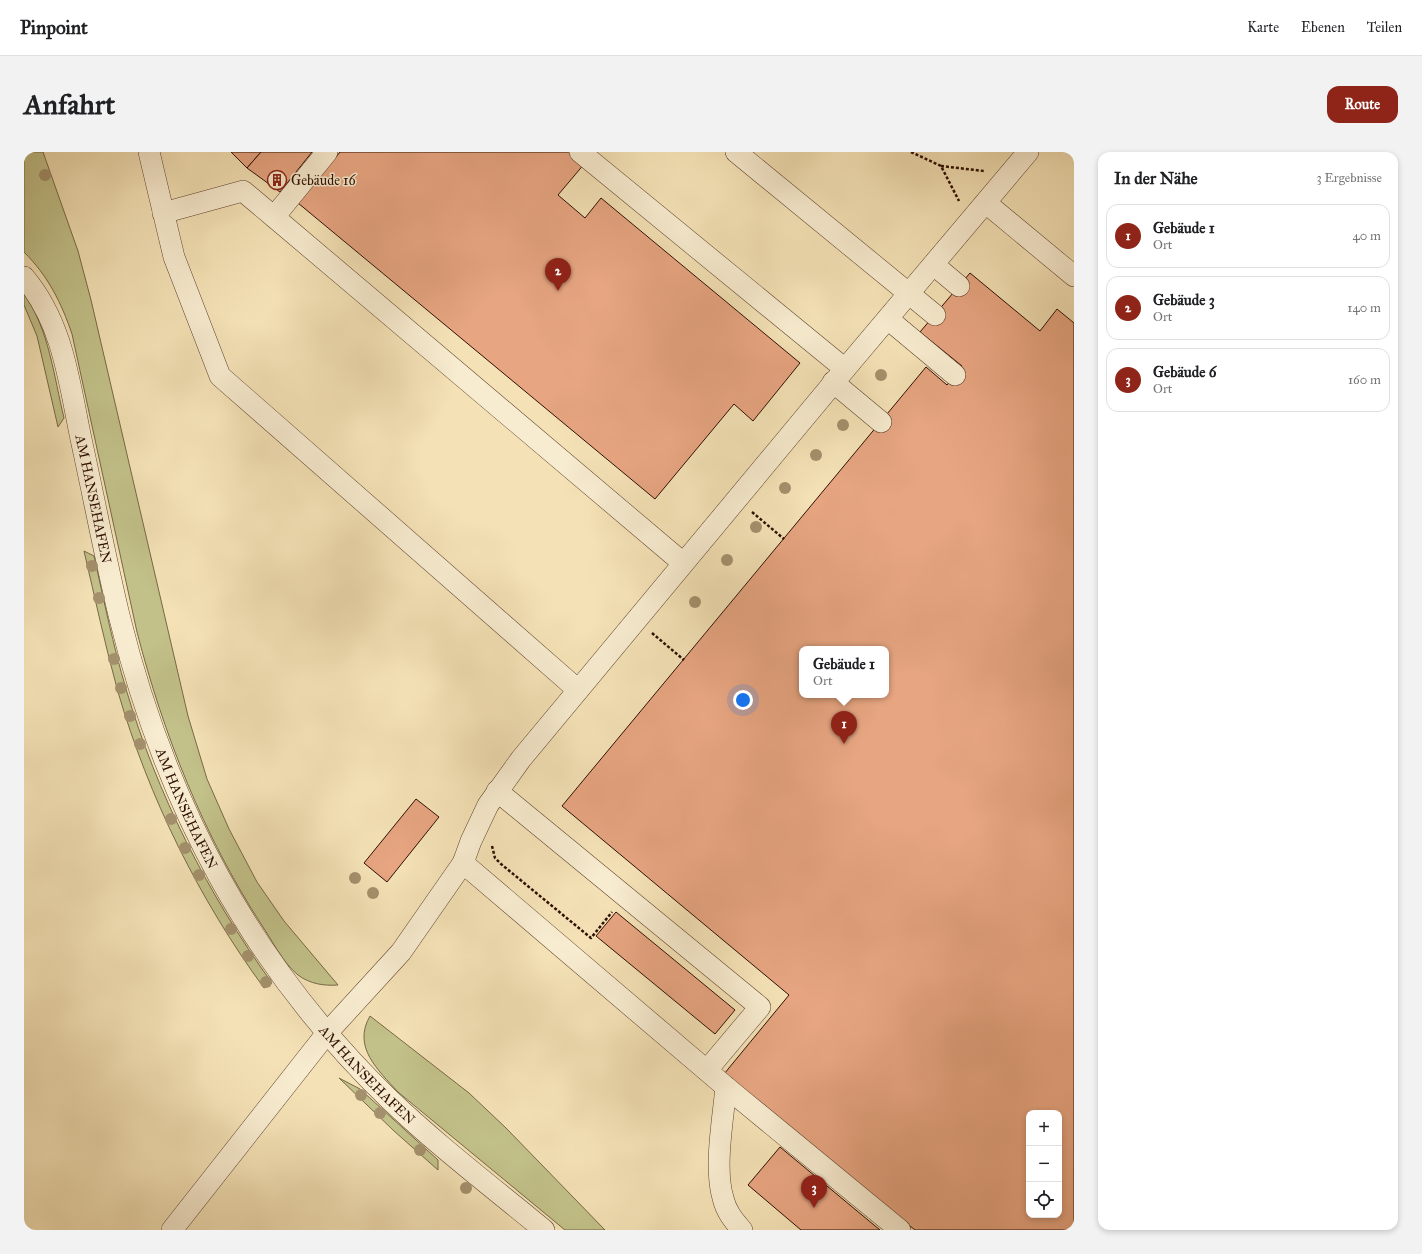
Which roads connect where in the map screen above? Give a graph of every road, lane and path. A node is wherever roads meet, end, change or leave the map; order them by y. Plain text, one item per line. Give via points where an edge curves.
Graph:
1 (149, 152) edge
2 (327, 152) edge
3 (580, 152) edge
4 (736, 152) edge
5 (911, 152) edge
6 (1028, 152) edge
7 (1070, 152) edge
8 (1074, 156) edge
9 (941, 166) junction
10 (1010, 174) junction
11 (980, 210) junction
12 (163, 213) junction
13 (274, 217) junction
14 (934, 265) junction
15 (1074, 276) edge
16 (24, 277) edge
17 (959, 286) dead end
18 (909, 294) junction
19 (935, 315) dead end
20 (888, 319) junction
21 (954, 375) dead end
22 (839, 376) junction
23 (880, 422) dead end
24 (749, 510) dead end
25 (784, 539) dead end
26 (683, 563) junction
27 (649, 630) dead end
28 (684, 660) dead end
29 (578, 690) junction
30 (497, 791) junction
31 (491, 843) dead end
32 (463, 863) junction
33 (612, 911) dead end
34 (327, 1034) junction
35 (706, 1070) junction
36 (726, 1087) junction
37 (172, 1230) edge
38 (544, 1230) edge
39 (742, 1230) edge
40 (900, 1230) edge

1 - 12 street
2 - 13 street
3 - 22 street
4 - 18 street
5 - 9 path
6 - 10 street
7 - 8 path
9 - 10 path
9 - 11 path via 961,204
10 - 11 street
11 - 14 street
11 - 15 street
12 - 13 street via 243,191
12 - 29 street via 174,258 220,376
13 - 26 street
14 - 17 street
14 - 18 street
16 - 34 street, AM HANSEHAFEN via 41,298 56,330 135,676 179,799 236,909 279,972
18 - 19 street
18 - 20 street
20 - 21 street
20 - 22 street
22 - 23 street
22 - 26 street
24 - 25 path
26 - 29 street
27 - 28 path
29 - 30 street
30 - 32 street via 480,819
30 - 35 street via 760,1007
31 - 33 path via 501,864 591,938
32 - 34 street via 401,952
32 - 35 street
34 - 37 street
34 - 38 street, AM HANSEHAFEN via 413,1122
35 - 36 street
36 - 39 street via 720,1187 726,1208
36 - 40 street

